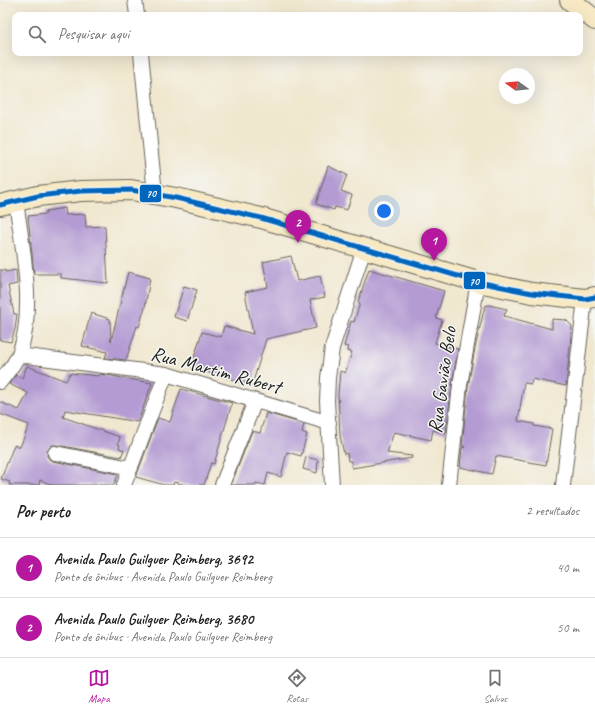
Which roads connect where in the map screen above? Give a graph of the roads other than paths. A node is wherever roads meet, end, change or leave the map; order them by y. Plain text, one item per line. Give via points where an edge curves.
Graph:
1 (135, 0) edge
2 (570, 0) edge
3 (137, 12) edge
4 (595, 20) edge
5 (141, 56) edge
6 (155, 194) junction
7 (8, 203) edge
8 (364, 248) junction
9 (478, 282) junction
10 (590, 298) edge
11 (19, 355) junction
12 (166, 374) junction
13 (0, 382) edge
14 (255, 401) junction
15 (329, 423) junction
16 (55, 453) dead end
17 (131, 468) junction
18 (124, 485) edge
19 (222, 485) edge
20 (332, 485) edge
21 (449, 485) edge
22 (563, 485) edge

1 - 3 street
2 - 4 main road
5 - 6 street
6 - 7 main road via 131,190 82,191 38,196
6 - 8 main road via 263,219
7 - 11 street via 24,258 27,301
8 - 9 main road
8 - 15 street via 332,348 327,401
9 - 10 main road via 532,294
9 - 21 street, Rua Gavião Belo via 460,385
10 - 22 street
11 - 12 street, Rua Martim Rubert
11 - 13 street
12 - 14 street, Rua Martim Rubert
12 - 17 street
14 - 15 street, Rua Martim Rubert
14 - 19 street
15 - 20 street
16 - 17 street
17 - 18 street

